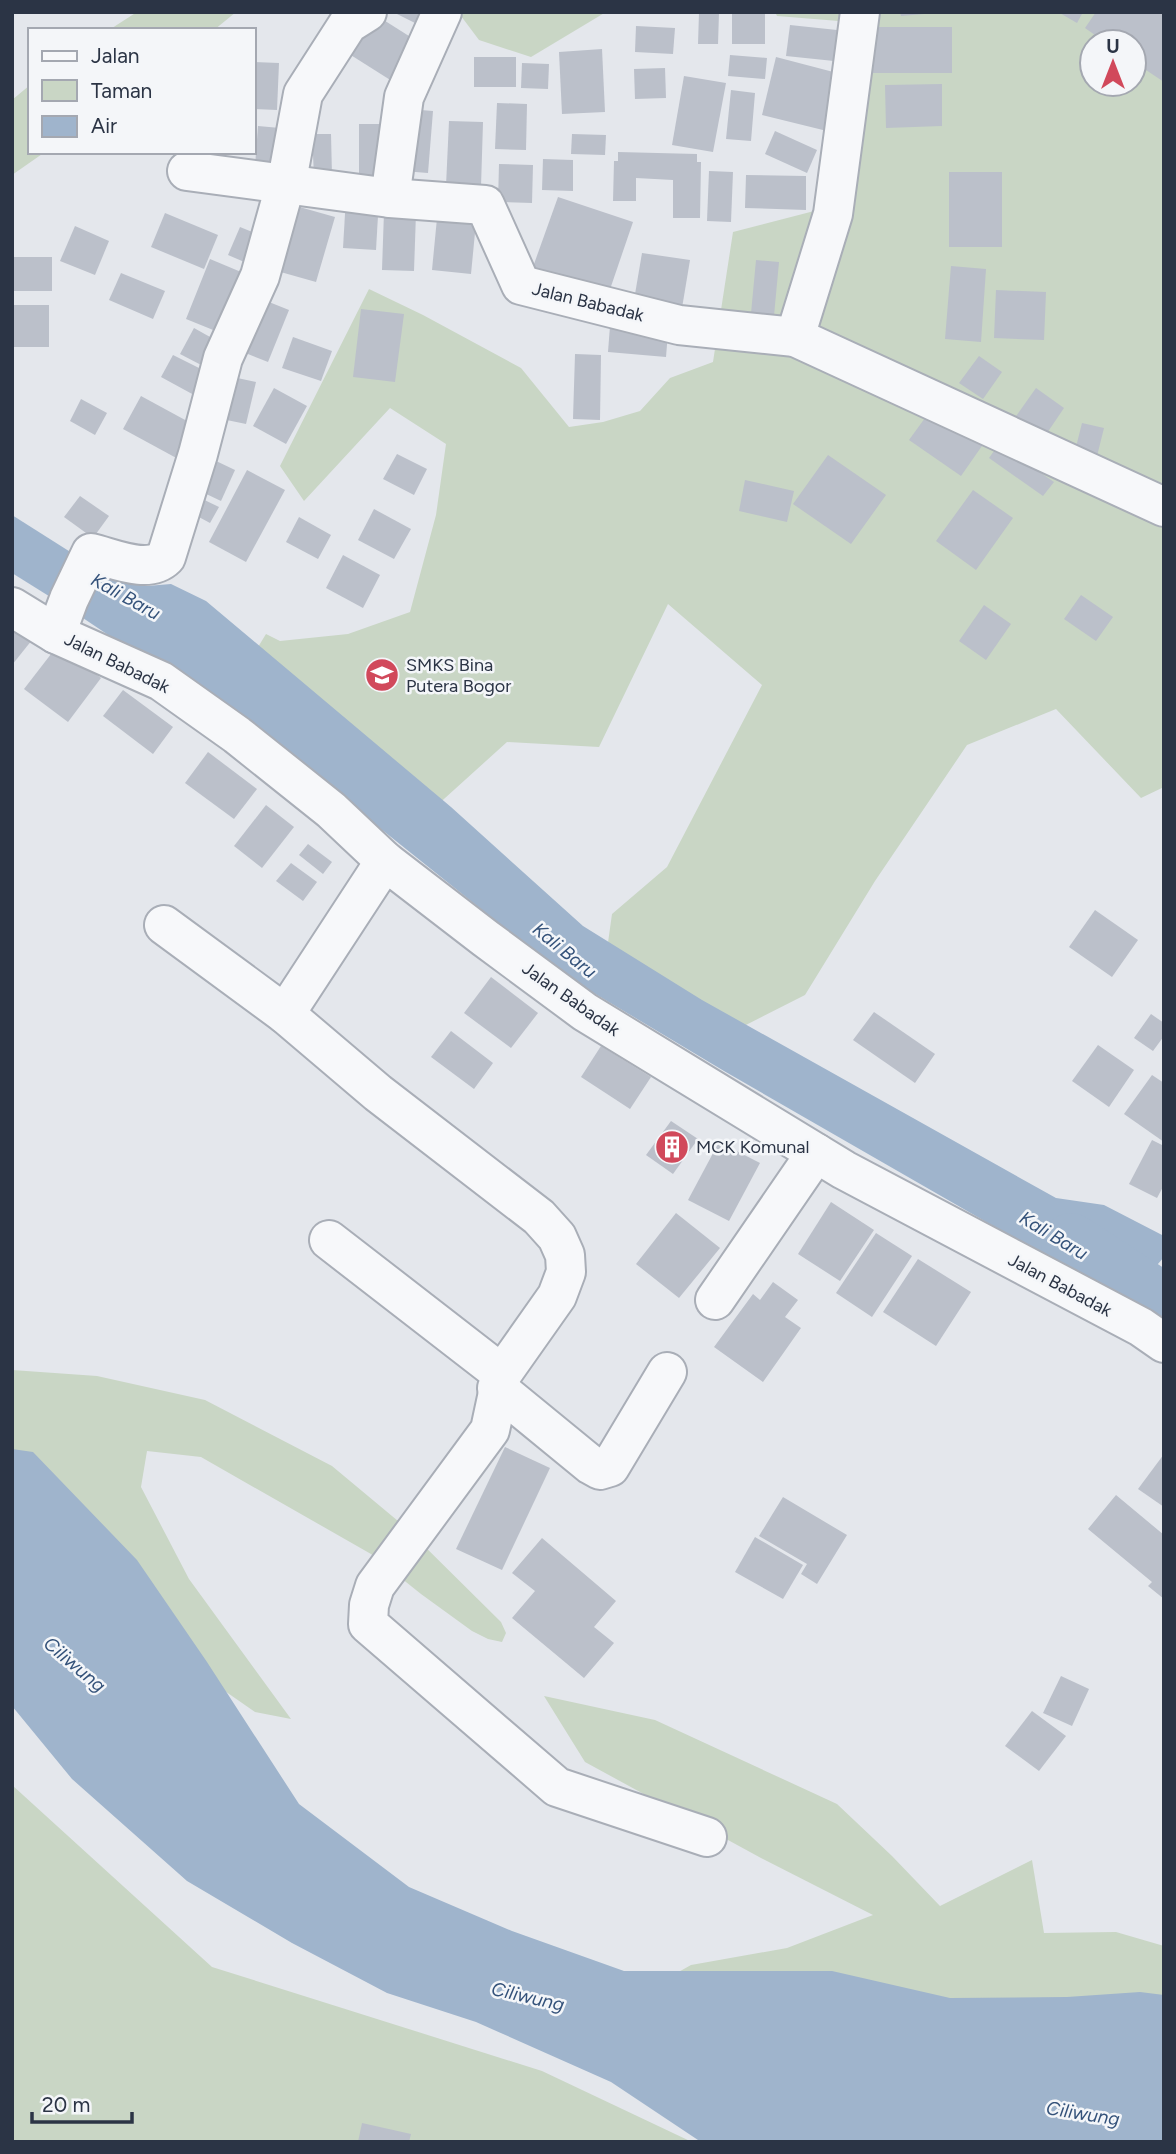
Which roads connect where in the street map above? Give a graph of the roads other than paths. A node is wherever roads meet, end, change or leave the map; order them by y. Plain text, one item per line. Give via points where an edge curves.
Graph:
1 (367, 12) edge
2 (442, 12) edge
3 (860, 12) edge
4 (187, 171) dead end
5 (285, 184) junction
6 (390, 198) junction
7 (795, 337) junction
8 (1164, 507) edge
9 (12, 607) edge
10 (62, 617) junction
11 (386, 861) junction
12 (164, 925) dead end
13 (285, 1014) junction
14 (816, 1153) junction
15 (329, 1240) dead end
16 (715, 1300) dead end
17 (1164, 1343) edge
18 (667, 1371) dead end
19 (500, 1381) junction
20 (707, 1837) dead end

1 - 5 street via 348,24 303,94
2 - 6 street via 404,96
3 - 7 street via 833,214
4 - 5 street, Jalan Babadak
5 - 6 street, Jalan Babadak
5 - 10 street via 260,276 223,358 166,557 160,564 145,566 91,553
6 - 7 street, Jalan Babadak via 485,205 521,285 679,325
7 - 8 street, Jalan Babadak
9 - 10 street, Jalan Babadak
10 - 11 street, Jalan Babadak via 237,735
11 - 13 street
11 - 14 street, Jalan Babadak via 585,1012
12 - 13 street
13 - 19 street via 378,1093 539,1217 557,1237 566,1272 557,1296
14 - 16 street
14 - 17 street, Jalan Babadak
15 - 19 street
18 - 19 street via 610,1467 600,1469
19 - 20 street via 490,1430 375,1586 368,1623 557,1787

